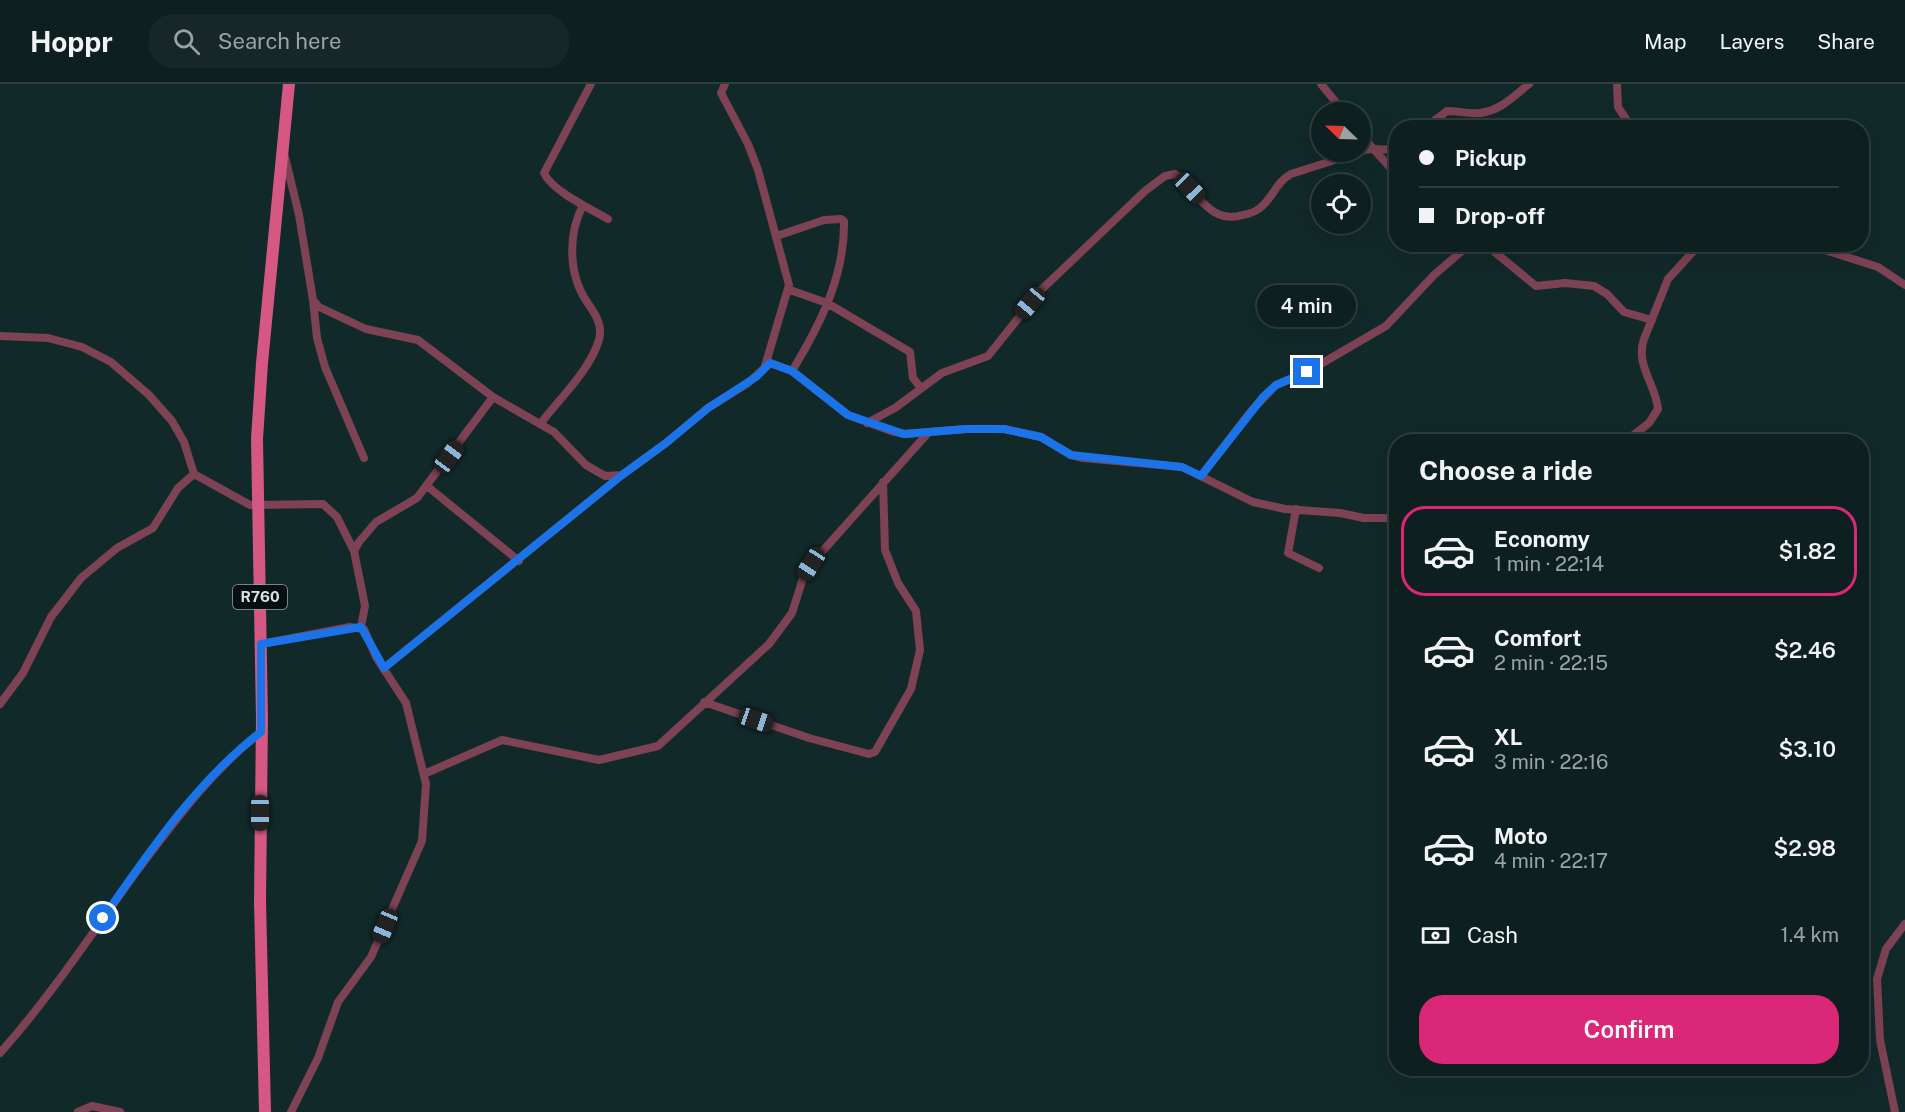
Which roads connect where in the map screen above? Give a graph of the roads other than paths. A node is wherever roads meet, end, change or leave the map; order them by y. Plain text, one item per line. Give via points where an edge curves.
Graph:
1 (290, 84) edge
2 (591, 84) edge
3 (725, 84) edge
4 (1321, 84) edge
5 (1529, 84) edge
6 (1617, 84) edge
7 (1336, 102) edge
8 (1435, 120) edge
9 (1627, 120) edge
10 (1371, 147) joint
11 (1389, 149) edge
12 (284, 153) junction
13 (1327, 162) edge
14 (1389, 166) edge
15 (584, 205) junction
16 (608, 219) dead end
17 (777, 236) junction
18 (1461, 252) edge
19 (1495, 252) edge
20 (1693, 252) edge
21 (1831, 252) edge
22 (1905, 285) edge
23 (790, 290) junction
24 (313, 300) junction
25 (827, 303) junction
26 (1652, 320) junction
27 (0, 336) edge
28 (765, 366) junction
29 (792, 371) junction
30 (921, 388) junction
31 (493, 397) junction
32 (541, 423) junction
33 (867, 423) junction
34 (928, 433) junction
35 (1635, 434) edge
36 (364, 458) dead end
37 (195, 474) junction
38 (622, 475) junction
39 (1201, 476) junction
40 (883, 482) junction
41 (427, 486) junction
42 (258, 507) junction
43 (1296, 509) junction
44 (1389, 518) edge
45 (354, 551) junction
46 (519, 561) junction
47 (1320, 568) dead end
48 (361, 627) junction
49 (261, 644) junction
50 (384, 668) junction
51 (704, 702) junction
52 (0, 704) edge
53 (261, 732) junction
54 (424, 774) junction
55 (1905, 924) edge
56 (0, 1053) edge
57 (78, 1112) edge
58 (120, 1112) edge
59 (265, 1112) edge
60 (291, 1112) edge
61 (1895, 1112) edge

1 - 12 main road, R760
2 - 15 street via 544,173
3 - 17 street via 720,93 748,144
4 - 7 street
5 - 8 street via 1491,111 1447,111
6 - 9 street via 1618,107
10 - 11 street
10 - 14 street
12 - 24 street
12 - 42 main road, R760 via 262,363
13 - 30 street via 1291,174 1281,180 1261,208 1230,219 1212,211 1175,174 1165,176 1040,291 988,356 951,368
15 - 16 street
15 - 32 street via 574,224 572,256 583,295 597,314 598,340 579,373
17 - 23 street
17 - 25 street via 824,220 843,219 843,253
18 - 39 street via 1386,326 1307,372 1276,385 1257,403
19 - 26 street via 1536,285 1594,286 1624,312
20 - 26 street via 1668,279
21 - 22 street via 1878,267
23 - 25 street
23 - 28 street
24 - 31 street via 319,307 366,329 418,340
24 - 36 street via 325,367
25 - 29 street
25 - 30 street via 910,352 913,378
26 - 35 street via 1641,348 1643,367 1658,409
27 - 37 street via 48,338 82,347 111,362 172,421
28 - 29 street via 774,364
28 - 38 street via 756,377 708,408
29 - 33 street via 848,415
30 - 33 street
31 - 32 street
31 - 41 street
32 - 38 street via 595,471 605,476
33 - 34 street via 904,434
34 - 39 street via 966,429 1014,431 1041,437 1071,455 1171,465
34 - 40 street
37 - 42 street
37 - 52 street via 178,488 153,528 117,548 81,578 51,617 23,673
38 - 46 street
39 - 43 street via 1252,502
40 - 51 street via 811,564 792,613 769,644
40 - 51 street via 885,550 898,583 916,611 921,650 911,689 875,752 869,754 809,738
41 - 45 street via 411,503 370,528
41 - 46 street
42 - 45 street via 323,504 337,517
42 - 49 main road, R760
43 - 44 street
43 - 47 street via 1288,553
45 - 48 street via 365,606
46 - 50 street
48 - 49 street
48 - 50 street
49 - 53 main road, R760
50 - 54 street via 406,703
51 - 54 street via 671,737 653,748 599,760 502,740
53 - 56 street via 170,826 42,1002
53 - 59 main road, R760
54 - 60 street via 427,796 419,853 371,957 338,1002 318,1058
55 - 61 street via 1886,949 1877,979 1880,1040
57 - 58 street via 92,1106

